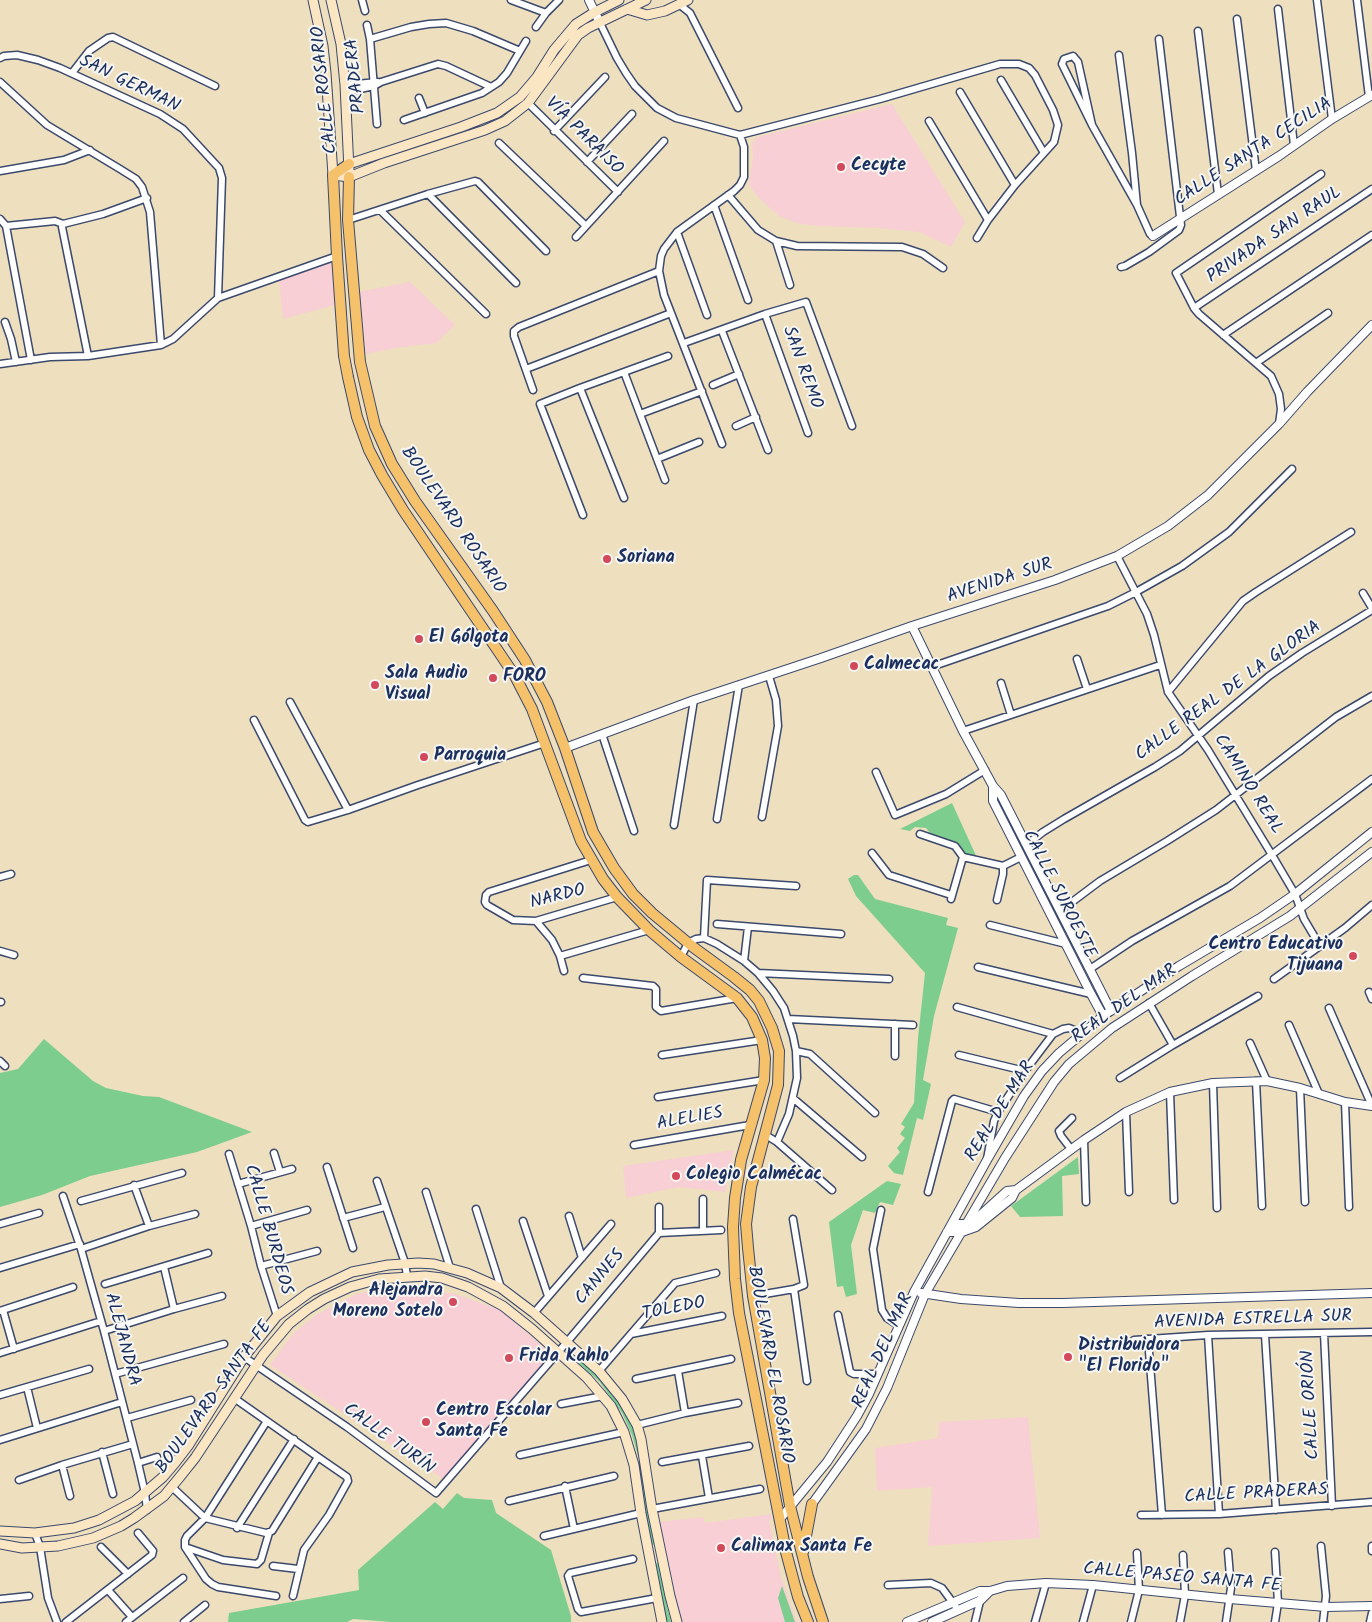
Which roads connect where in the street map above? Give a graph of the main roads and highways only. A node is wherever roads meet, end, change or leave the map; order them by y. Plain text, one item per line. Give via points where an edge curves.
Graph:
1 (313, 0) edge
2 (331, 0) edge
3 (619, 0) edge
4 (646, 0) edge
5 (687, 2) edge
6 (627, 9) junction
7 (349, 164) junction
8 (334, 175) junction
9 (349, 177) junction
10 (364, 385) junction
11 (350, 387) junction
12 (525, 660) junction
13 (510, 668) junction
14 (544, 743) joint
15 (565, 748) joint
16 (812, 1504) road end
17 (0, 1531) edge
18 (0, 1544) edge
19 (802, 1558) junction
20 (662, 1622) edge
21 (677, 1622) edge
22 (808, 1622) edge
23 (823, 1622) edge

1 - 8 main road, CALLE ROSARIO via 323,46
2 - 7 main road, CALLE ROSARIO via 346,88
3 - 7 main road via 576,24 520,97 498,113
4 - 6 main road
5 - 6 main road via 647,15
6 - 9 main road via 578,35 517,114 485,130
7 - 8 main road
7 - 9 main road, CALLE ROSARIO
8 - 9 main road
8 - 11 main road, BOULEVARD ROSARIO via 344,356
9 - 10 main road, BOULEVARD ROSARIO via 348,220
10 - 11 main road
10 - 12 main road, BOULEVARD ROSARIO via 375,426 392,464
11 - 13 main road, BOULEVARD ROSARIO via 363,434 382,475
12 - 13 main road
12 - 15 main road, BOULEVARD ROSARIO via 547,702
13 - 14 main road, BOULEVARD ROSARIO via 532,709
14 - 22 main road, BOULEVARD EL ROSARIO via 581,841 617,897 681,957 737,998 752,1017 762,1040 764,1080 741,1160 735,1198 735,1280 791,1574
15 - 19 main road, BOULEVARD EL ROSARIO via 593,832 633,894 688,943 750,990 772,1028 779,1051 775,1097 750,1187 748,1248 753,1296
16 - 19 main road
17 - 21 main road, BOULEVARD SANTA FE via 35,1533 66,1530 99,1520 126,1506 163,1476 188,1446 244,1357 277,1316 310,1292 342,1276 374,1267 426,1263 450,1268 501,1288 600,1371 622,1399 637,1425
18 - 20 main road, BOULEVARD SANTA FE via 22,1548 58,1546 93,1538 121,1526 147,1510 172,1487 274,1340 308,1309 341,1290 379,1279 407,1276 442,1278 468,1287 512,1313 587,1378 616,1415 634,1465
19 - 23 main road, BOULEVARD EL ROSARIO

